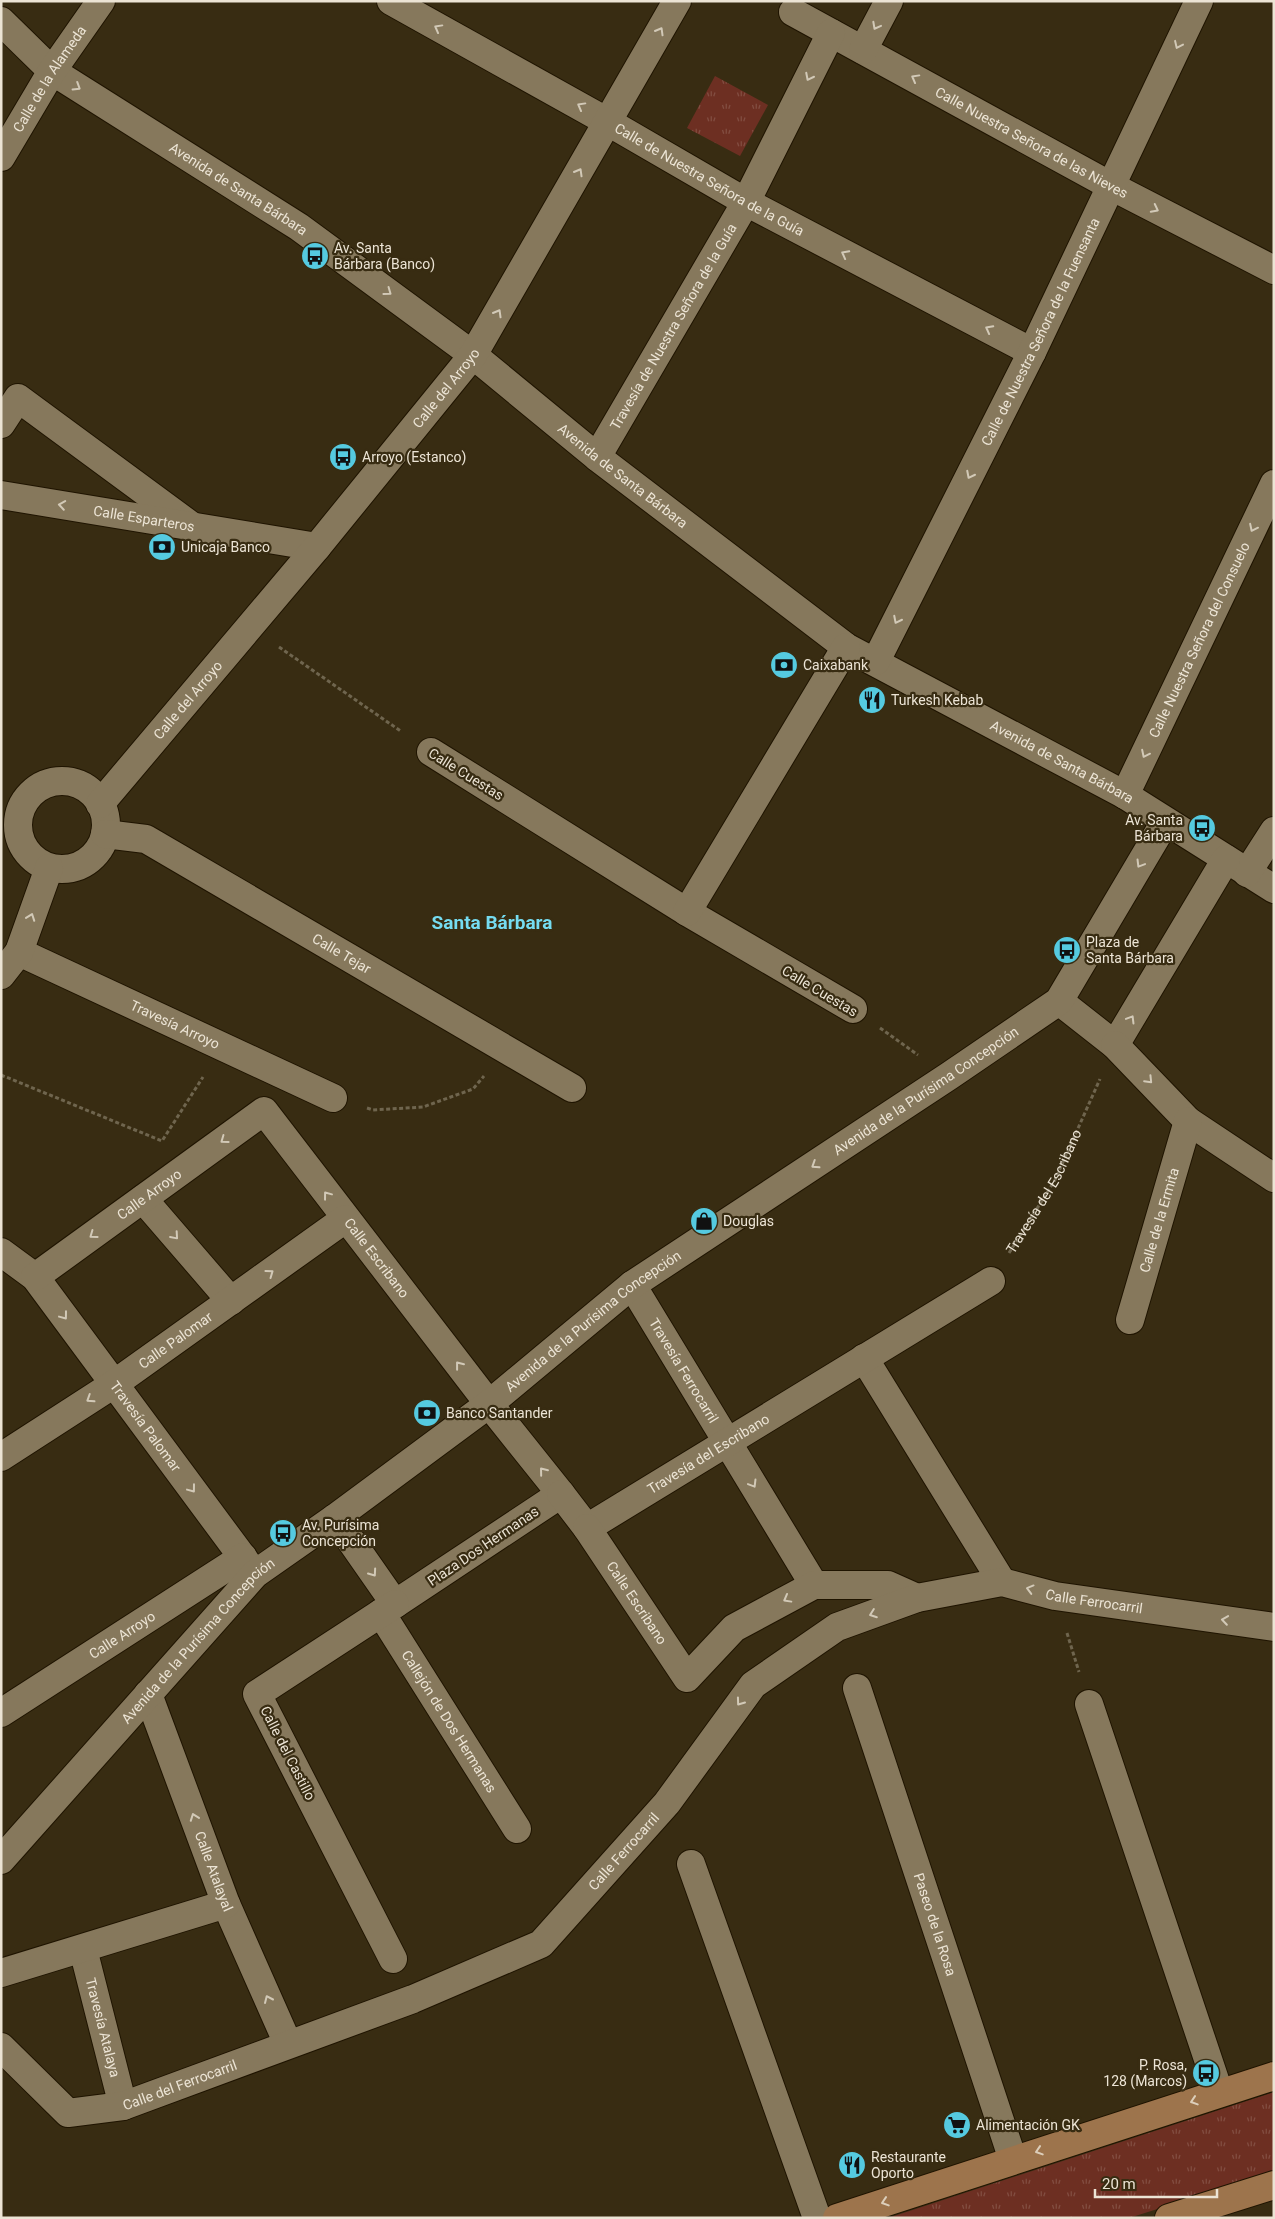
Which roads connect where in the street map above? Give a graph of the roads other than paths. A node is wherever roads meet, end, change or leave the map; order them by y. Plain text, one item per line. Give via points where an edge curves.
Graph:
1 (101, 1) edge
2 (391, 1) edge
3 (677, 1) edge
4 (889, 1) edge
5 (1200, 1) edge
6 (793, 12) dead end
7 (1, 20) edge
8 (831, 33) junction
9 (864, 50) junction
10 (52, 71) junction
11 (608, 122) junction
12 (1, 157) edge
13 (1111, 186) junction
14 (746, 202) junction
15 (1274, 270) edge
16 (1032, 352) junction
17 (474, 355) junction
18 (1, 424) edge
19 (596, 457) junction
20 (1274, 484) edge
21 (1, 495) edge
22 (192, 527) junction
23 (317, 547) junction
24 (846, 647) junction
25 (876, 661) junction
26 (431, 752) road end
27 (1125, 795) junction
28 (100, 804) junction
29 (10, 820) edge
30 (1165, 822) junction
31 (1274, 831) edge
32 (105, 834) junction
33 (1236, 866) junction
34 (50, 868) junction
35 (1274, 890) edge
36 (687, 912) junction
37 (19, 952) junction
38 (1, 976) edge
39 (1059, 1001) junction
40 (853, 1009) road end
41 (1115, 1045) junction
42 (572, 1088) dead end
43 (332, 1098) road end
44 (264, 1111) joint
45 (1188, 1121) junction
46 (1274, 1178) edge
47 (143, 1199) junction
48 (345, 1219) junction
49 (1, 1252) edge
50 (35, 1277) junction
51 (992, 1281) road end
52 (632, 1285) junction
53 (231, 1301) junction
54 (1130, 1320) dead end
55 (864, 1358) junction
56 (114, 1384) junction
57 (489, 1404) junction
58 (727, 1442) junction
59 (1, 1458) edge
60 (561, 1494) junction
61 (335, 1518) junction
62 (587, 1528) junction
63 (249, 1566) junction
64 (1002, 1582) junction
65 (814, 1585) junction
66 (918, 1598) junction
67 (388, 1609) junction
68 (1274, 1627) edge
69 (857, 1688) dead end
70 (148, 1694) junction
71 (1089, 1704) road end
72 (1, 1713) edge
73 (517, 1829) dead end
74 (1, 1860) edge
75 (691, 1864) dead end
76 (226, 1904) junction
77 (83, 1949) junction
78 (393, 1960) dead end
79 (1, 1973) edge
80 (288, 2044) junction
81 (1, 2047) edge
82 (1274, 2076) edge
83 (1219, 2092) junction
84 (123, 2106) junction
85 (1013, 2160) junction
86 (1274, 2184) edge
87 (817, 2218) edge
88 (837, 2218) edge
89 (1169, 2218) edge

1 - 10 street, Calle de la Alameda
11 -> 2 street, Calle de Nuestra Señora de la Guía
11 -> 3 street, Calle del Arroyo
4 -> 9 street
5 -> 13 street, Calle de Nuestra Señora de la Fuensanta
6 - 8 street, Calle Nuestra Señora de las Nieves
7 - 10 street, Avenida de Santa Bárbara
8 - 9 street, Calle Nuestra Señora de las Nieves
8 -> 14 street, Travesía de Nuestra Señora de la Guía
13 -> 9 street, Calle Nuestra Señora de las Nieves
10 - 12 street, Calle de la Alameda
10 -> 17 street, Avenida de Santa Bárbara via 299,227
11 - 14 street, Calle de Nuestra Señora de la Guía
17 -> 11 street, Calle del Arroyo
13 -> 15 street, Calle Nuestra Señora de las Nieves
13 - 16 street, Calle de Nuestra Señora de la Fuensanta
16 -> 14 street, Calle de Nuestra Señora de la Guía
14 - 19 street, Travesía de Nuestra Señora de la Guía
16 -> 25 street, Calle de Nuestra Señora de la Fuensanta
17 - 19 street, Avenida de Santa Bárbara
17 - 23 street, Calle del Arroyo
18 - 22 street via 18,398
19 - 24 street, Avenida de Santa Bárbara
20 -> 27 street, Calle Nuestra Señora del Consuelo
22 -> 21 street, Calle Esparteros
22 - 23 street, Calle Esparteros
23 - 28 street, Calle del Arroyo
24 - 25 street, Avenida de Santa Bárbara
24 - 36 street
25 - 27 street, Avenida de Santa Bárbara
26 - 36 street, Calle Cuestas
27 - 30 street, Avenida de Santa Bárbara
28 - 29 street via 81,786 55,782 31,794
28 - 32 street via 106,824
29 - 34 street via 19,831 28,853
30 - 33 street, Avenida de Santa Bárbara
30 -> 39 street
31 - 33 street
32 - 34 street via 100,848 78,866
32 - 42 street, Calle Tejar via 146,840
33 - 35 street, Avenida de Santa Bárbara
41 -> 33 street
37 -> 34 street
36 - 40 street, Calle Cuestas
37 - 38 street
37 - 43 street, Travesía Arroyo
39 - 41 street
39 -> 52 street, Avenida de la Purísima Concepción
41 -> 45 street
44 -> 47 street, Calle Arroyo
48 -> 44 street, Calle Escribano
45 - 46 street
45 - 54 street, Calle de la Ermita
47 -> 50 street, Calle Arroyo
47 -> 53 street
53 -> 48 street, Calle Palomar
57 -> 48 street, Calle Escribano
49 - 50 street, Travesía Palomar
50 -> 56 street, Travesía Palomar
51 - 55 street, Travesía del Escribano
52 - 57 street, Avenida de la Purísima Concepción
52 - 58 street, Travesía Ferrocarril
53 - 56 street, Calle Palomar
55 - 58 street, Travesía del Escribano
55 - 64 street
56 -> 59 street, Calle Palomar
56 -> 63 street, Travesía Palomar
60 -> 57 street
57 - 61 street, Avenida de la Purísima Concepción
58 - 62 street, Travesía del Escribano
58 -> 65 street, Travesía Ferrocarril
60 - 62 street
60 - 67 street, Plaza Dos Hermanas
61 - 63 street, Avenida de la Purísima Concepción
61 -> 67 street
65 -> 62 street, Calle Escribano via 734,1628 687,1678
63 - 70 street, Avenida de la Purísima Concepción
63 - 72 street, Calle Arroyo
64 - 66 street, Calle Ferrocarril
68 -> 64 street, Calle Ferrocarril via 1055,1596
65 - 66 street via 888,1585
66 -> 80 street, Calle Ferrocarril via 837,1627 753,1685 667,1803 541,1944 413,1999
67 - 73 street, Callejón de Dos Hermanas
67 - 78 street, Calle del Castillo via 257,1694
69 - 85 street, Paseo de la Rosa
70 - 74 street, Avenida de la Purísima Concepción
76 -> 70 street, Calle Atalayal
71 - 83 street
75 - 87 street
76 - 77 street
80 -> 76 street, Calle Atalayal
77 - 79 street
77 - 84 street, Travesía Atalaya
80 - 84 street, Calle del Ferrocarril
81 - 84 street, Calle del Ferrocarril via 68,2112
82 - 83 main road
83 -> 85 main road
85 -> 88 main road
86 - 89 main road

